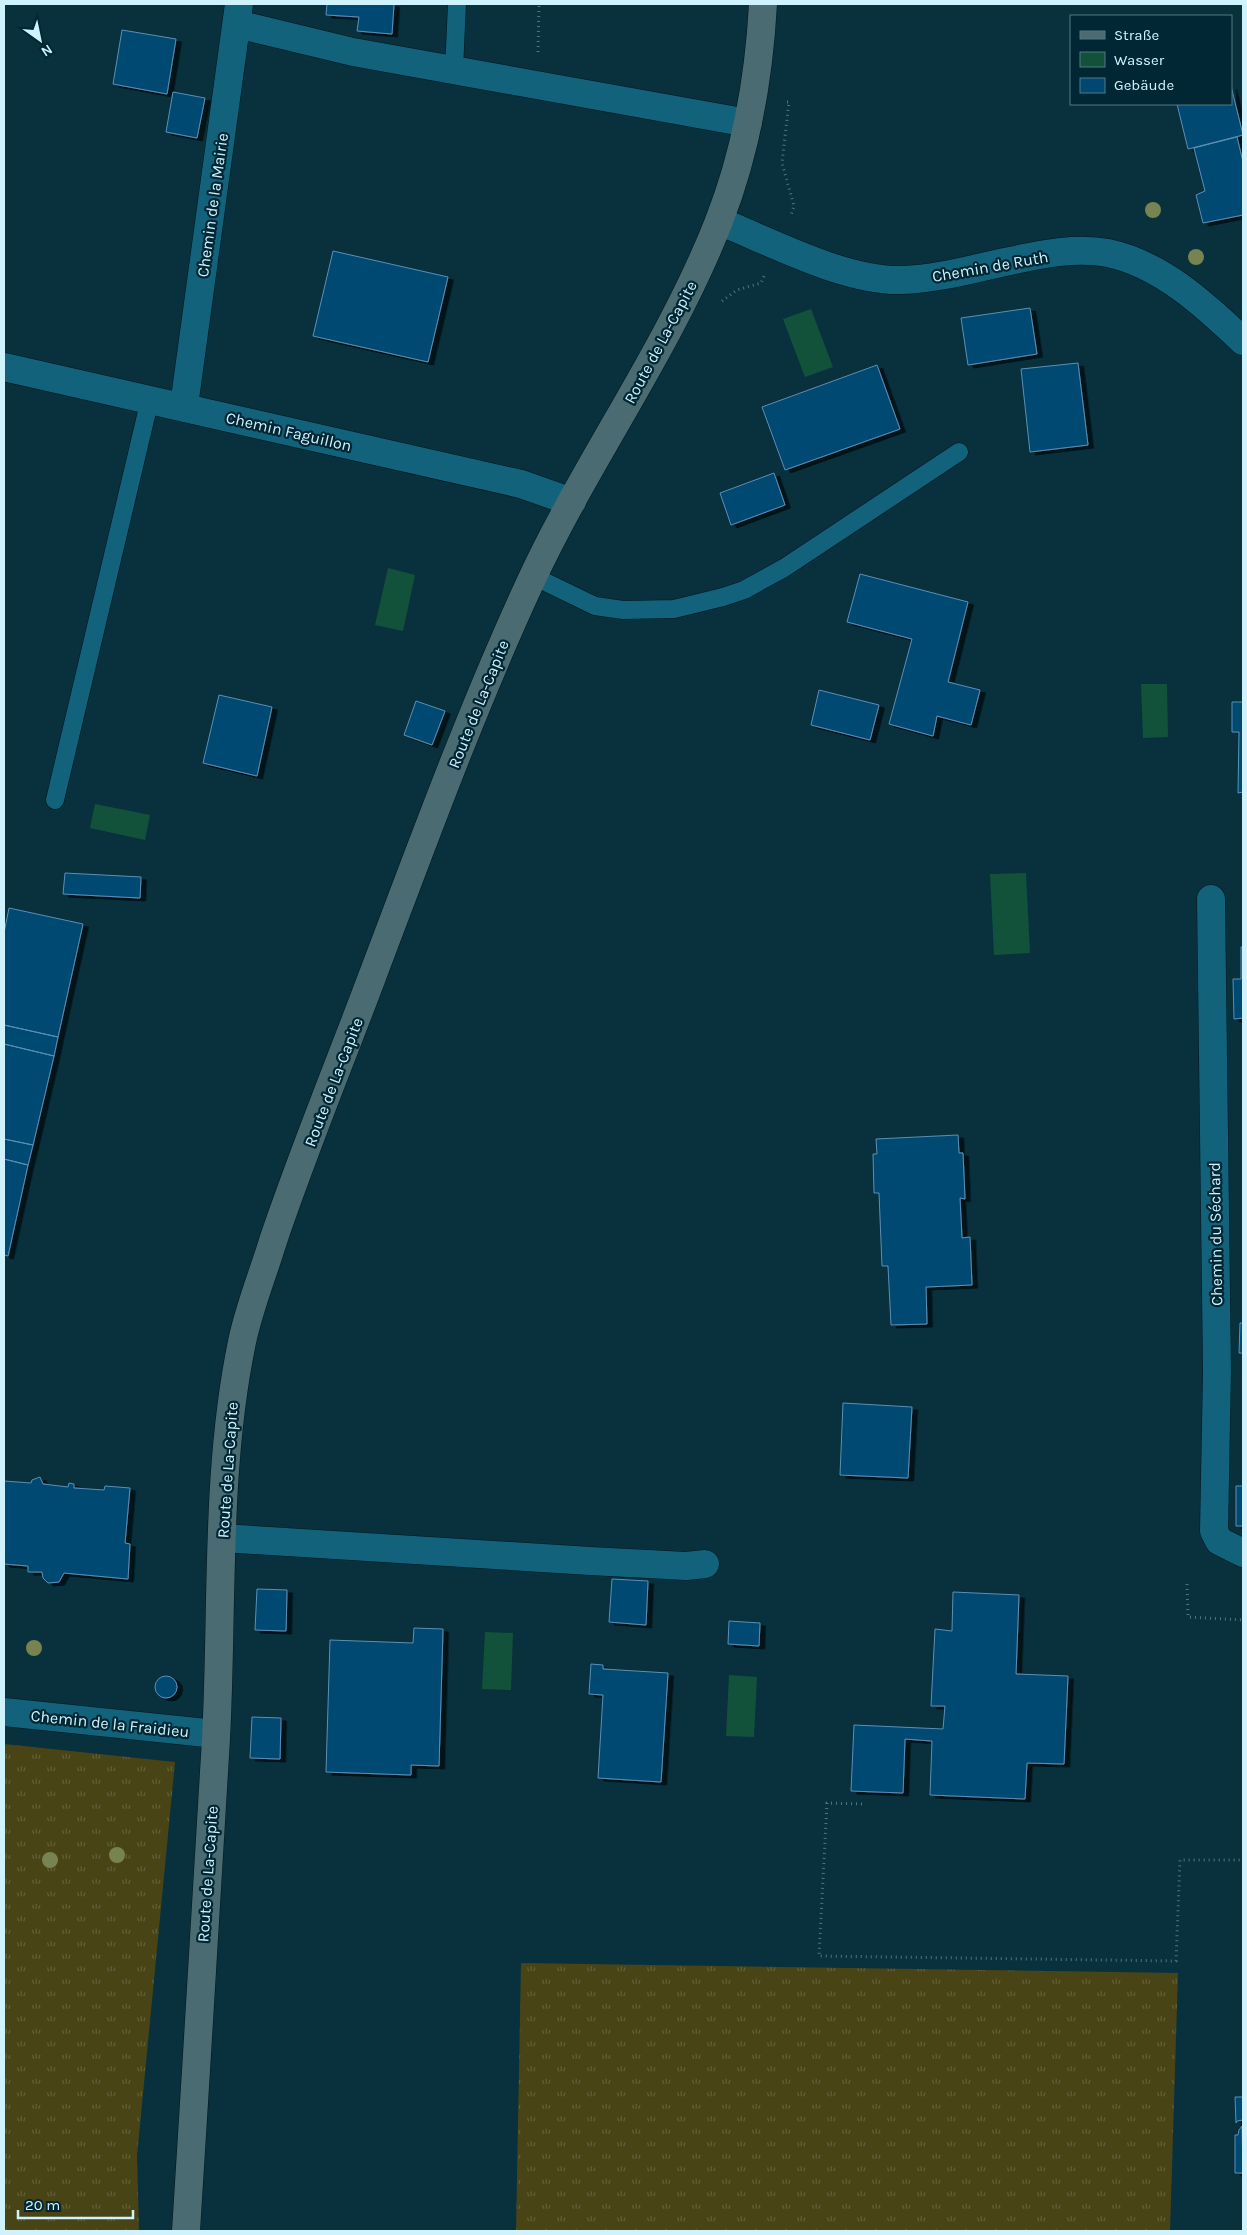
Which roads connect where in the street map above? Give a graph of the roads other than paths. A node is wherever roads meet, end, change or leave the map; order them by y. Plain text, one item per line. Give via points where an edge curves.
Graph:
1 (457, 4) edge
2 (763, 4) edge
3 (238, 14) edge
4 (454, 70) junction
5 (748, 123) junction
6 (719, 221) junction
7 (1243, 341) edge
8 (4, 367) edge
9 (150, 399) junction
10 (184, 406) junction
11 (959, 452) dead end
12 (572, 502) junction
13 (533, 576) junction
14 (55, 800) dead end
15 (1211, 899) dead end
16 (222, 1538) junction
17 (1243, 1553) edge
18 (705, 1564) dead end
19 (4, 1712) edge
20 (216, 1734) junction
21 (186, 2231) edge

1 - 4 lane
2 - 5 street, Route de La-Capite via 758,67
3 - 4 street via 353,52
3 - 10 street, Chemin de la Mairie
4 - 5 street
5 - 6 street, Route de La-Capite
6 - 7 street, Chemin de Ruth via 828,265 901,280 938,276 1030,256 1078,251 1128,258 1153,269
6 - 12 street, Route de La-Capite via 647,369
8 - 9 street, Chemin Faguillon
9 - 10 street, Chemin Faguillon
9 - 14 lane
10 - 12 street, Chemin Faguillon via 521,484
11 - 13 lane via 784,568 724,597 674,609 623,610 595,606
12 - 13 street, Route de La-Capite
13 - 16 street, Route de La-Capite via 489,672 444,788 276,1233 242,1336 230,1417
15 - 17 street, Chemin du Séchard via 1217,1371 1214,1531 1219,1541
16 - 18 street via 590,1561
16 - 20 street, Route de La-Capite
19 - 20 street, Chemin de la Fraidieu
20 - 21 street, Route de La-Capite

